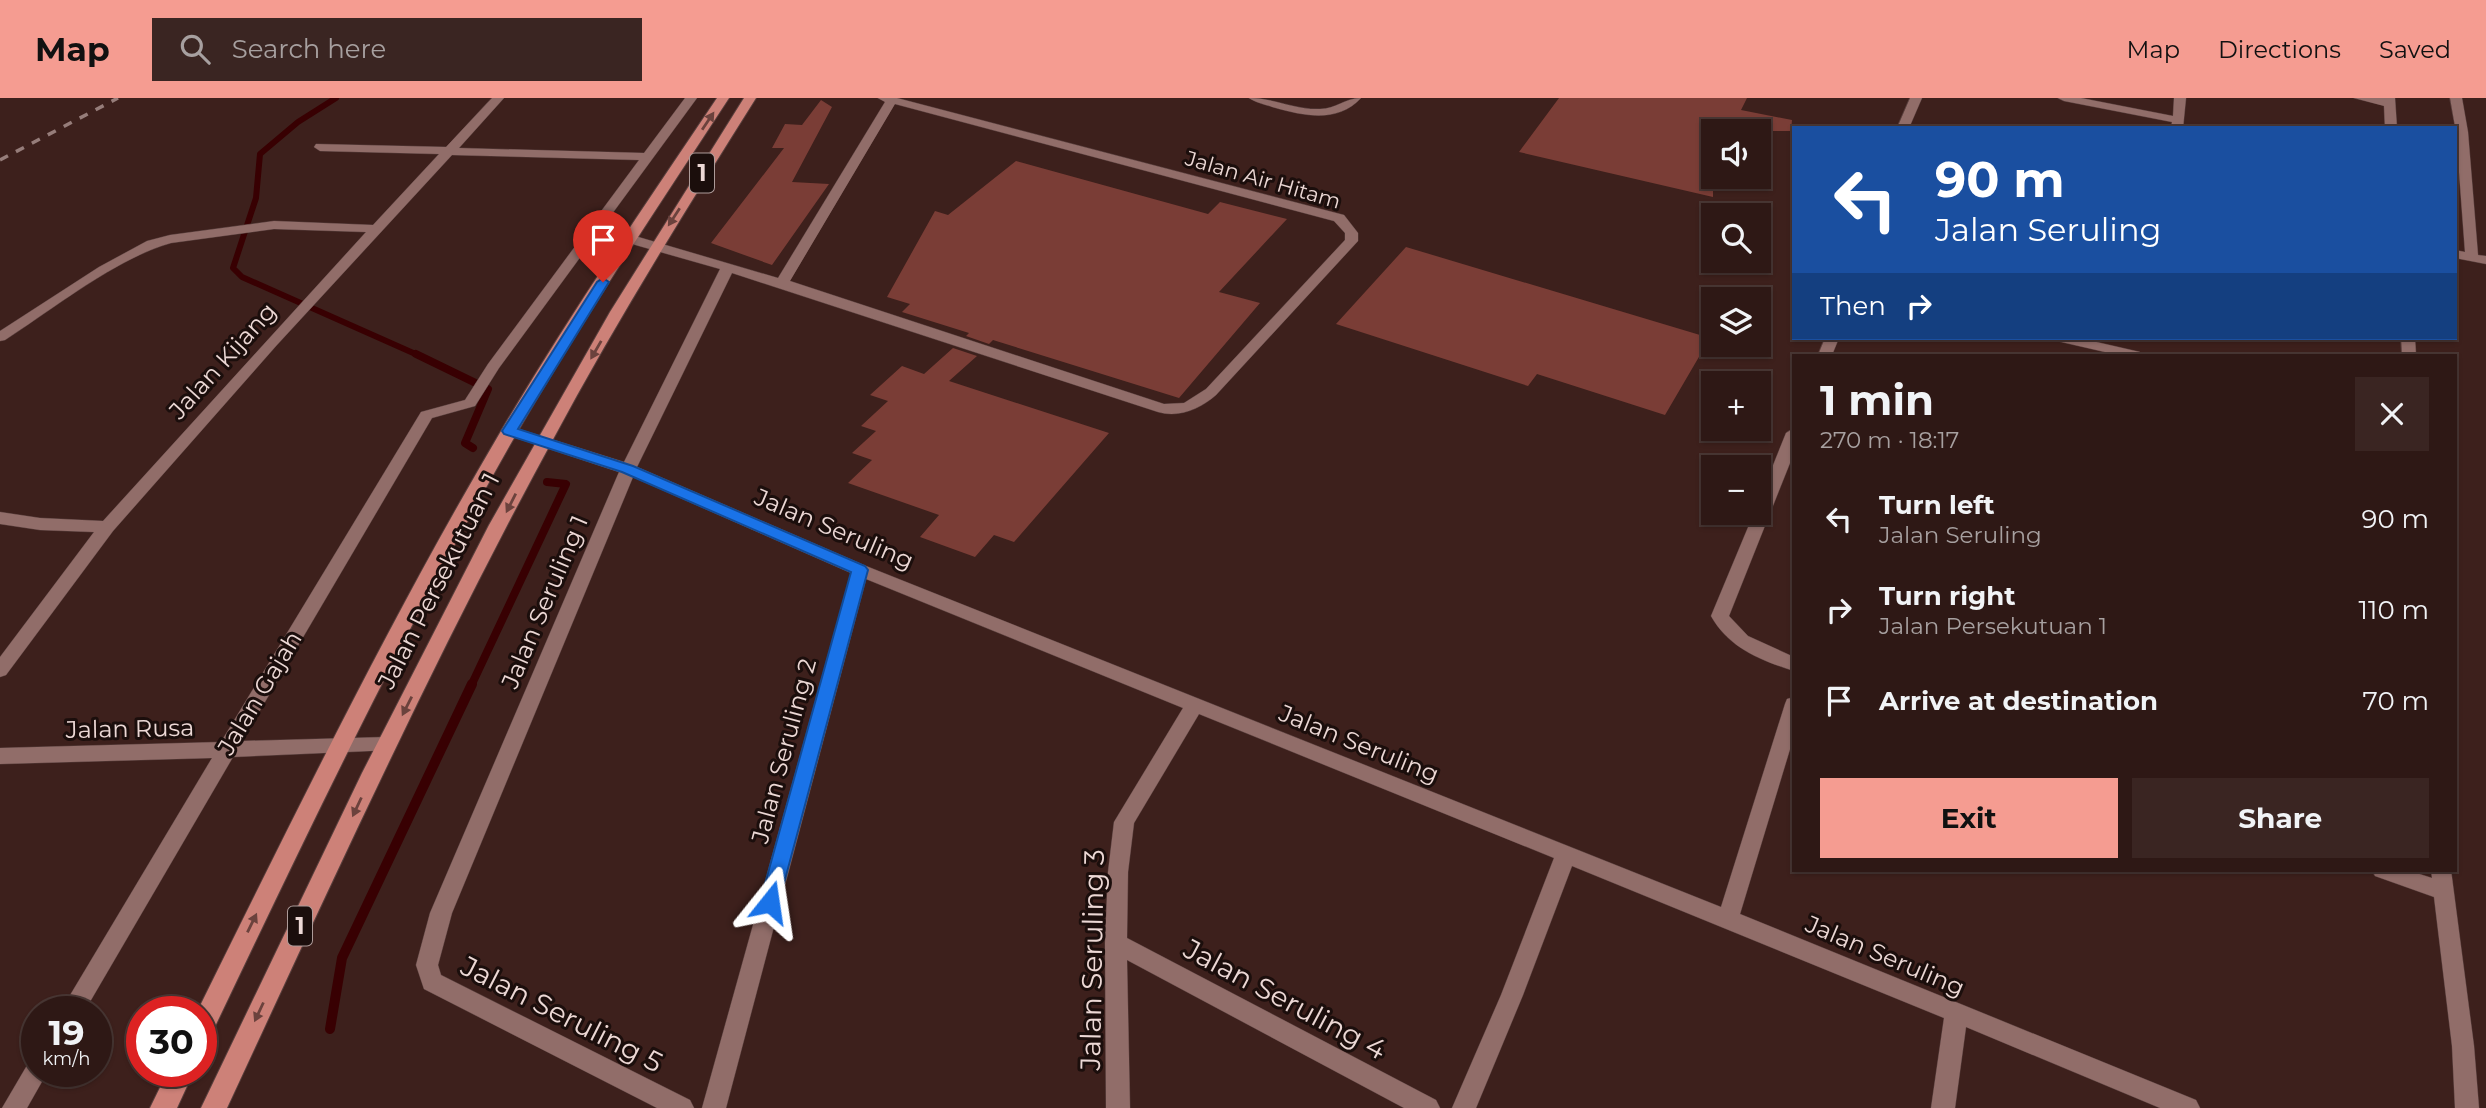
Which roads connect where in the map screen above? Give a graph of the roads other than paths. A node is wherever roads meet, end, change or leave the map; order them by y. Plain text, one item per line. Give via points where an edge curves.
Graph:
1 (498, 98) edge
2 (691, 98) edge
3 (723, 98) edge
4 (751, 98) edge
5 (1255, 98) edge
6 (1355, 98) edge
7 (1916, 98) edge
8 (2064, 98) edge
9 (2180, 98) edge
10 (2360, 98) edge
11 (2456, 98) edge
12 (888, 99) edge
13 (2389, 101) edge
14 (2177, 124) edge
15 (1904, 126) edge
16 (2391, 126) edge
17 (320, 147) dead end
18 (451, 150) junction
19 (649, 157) junction
20 (379, 229) junction
21 (629, 239) junction
22 (654, 248) junction
23 (2457, 254) edge
24 (2479, 259) edge
25 (728, 267) junction
26 (782, 283) junction
27 (0, 337) edge
28 (2071, 340) edge
29 (2131, 354) edge
30 (509, 431) junction
31 (1792, 438) edge
32 (542, 443) junction
33 (628, 469) junction
34 (0, 518) edge
35 (107, 527) junction
36 (860, 570) junction
37 (9, 646) edge
38 (1792, 663) edge
39 (0, 670) edge
40 (1194, 706) junction
41 (1792, 711) edge
42 (386, 745) junction
43 (338, 746) junction
44 (225, 751) junction
45 (0, 756) edge
46 (1566, 855) junction
47 (2393, 872) edge
48 (2442, 881) edge
49 (1728, 919) junction
50 (1116, 943) junction
51 (427, 965) joint
52 (80, 996) edge
53 (217, 996) edge
54 (1956, 1014) junction
55 (27, 1087) edge
56 (173, 1087) edge
57 (14, 1108) edge
58 (163, 1108) edge
59 (214, 1108) edge
60 (681, 1108) edge
61 (714, 1108) edge
62 (1118, 1108) edge
63 (1427, 1108) edge
64 (1464, 1108) edge
65 (1943, 1108) edge
66 (2188, 1108) edge
67 (2467, 1108) edge

1 - 18 street, Jalan Kijang
2 - 19 street
21 -> 3 highway, Jalan Persekutuan 1 / 1
4 -> 22 highway, Jalan Persekutuan 1 / 1
5 - 6 street via 1333,113
7 - 15 street
8 - 14 street
9 - 14 street
10 - 13 street
11 - 24 street
12 - 26 street
12 - 26 street, Jalan Air Hitam via 1339,218 1352,233 1351,241 1212,392 1197,405 1181,410 1146,404
13 - 16 street
17 - 18 street
18 - 19 street
18 - 20 street, Jalan Kijang
19 - 44 street, Jalan Gajah via 470,403 426,415
20 - 27 street via 274,225 152,244
20 - 35 street, Jalan Kijang
21 - 22 street
21 - 30 highway, Jalan Persekutuan 1 / 1
22 - 25 street
22 -> 32 highway, Jalan Persekutuan 1 / 1
23 - 24 street
25 - 26 street
25 - 33 street, Jalan Seruling 1
28 - 29 street
30 - 32 street, Jalan Seruling
30 - 43 highway, Jalan Persekutuan 1 / 1
31 - 38 street via 1720,616 1725,629 1739,641
32 - 33 street, Jalan Seruling
32 -> 42 highway, Jalan Persekutuan 1 / 1
33 - 36 street, Jalan Seruling
33 - 51 street, Jalan Seruling 1 via 441,912
34 - 35 street
35 - 37 street, Jalan Kijang
36 - 40 street, Jalan Seruling
36 - 61 street, Jalan Seruling 2
37 - 39 street, Jalan Kijang
40 - 46 street, Jalan Seruling
40 - 50 street, Jalan Seruling 3 via 1124,822
41 - 49 street
42 - 43 street, Jalan Rusa
42 -> 59 highway, Jalan Persekutuan 1 / 1
43 - 44 street, Jalan Rusa
53 -> 43 highway, Jalan Persekutuan 1 / 1
44 - 45 street, Jalan Rusa
44 - 52 street, Jalan Gajah
46 - 49 street, Jalan Seruling
46 - 64 street
47 - 48 street
48 - 67 street
49 - 54 street, Jalan Seruling
50 - 62 street, Jalan Seruling 3
50 - 63 street, Jalan Seruling 4
51 - 60 street, Jalan Seruling 5 via 432,982
54 - 65 street
54 - 66 street, Jalan Seruling
55 - 57 street
56 - 58 highway

